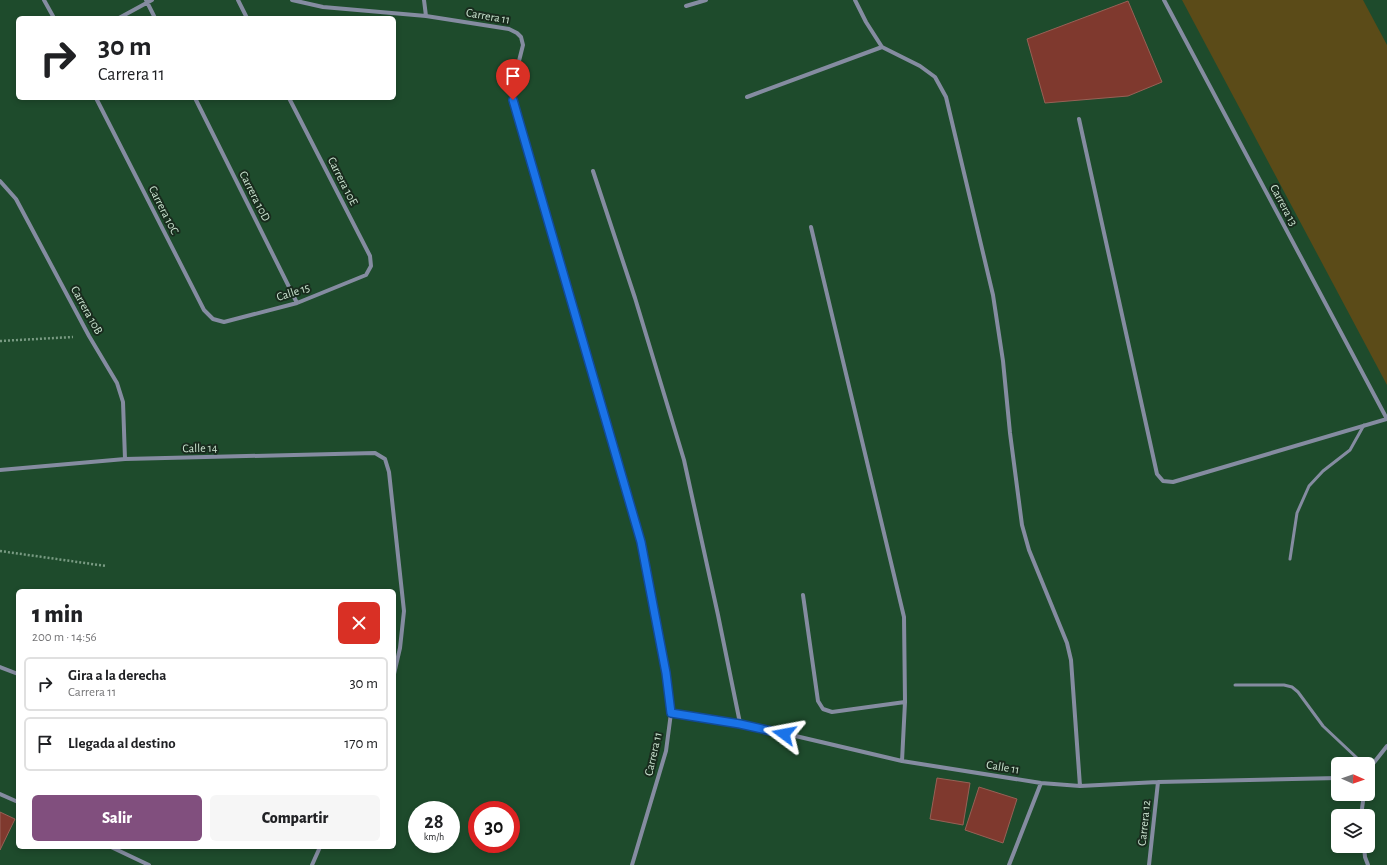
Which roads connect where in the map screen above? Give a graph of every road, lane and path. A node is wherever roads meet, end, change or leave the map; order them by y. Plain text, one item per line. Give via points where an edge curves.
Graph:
1 (44, 0) edge
2 (152, 0) edge
3 (238, 0) edge
4 (292, 0) edge
5 (424, 0) edge
6 (706, 0) edge
7 (855, 0) edge
8 (1164, 0) edge
9 (146, 1) edge
10 (686, 6) dead end
11 (53, 16) edge
12 (123, 16) edge
13 (154, 16) edge
14 (247, 16) edge
15 (426, 16) junction
16 (882, 46) junction
17 (746, 97) dead end
18 (97, 100) edge
19 (196, 100) edge
20 (290, 100) edge
21 (1079, 120) dead end
22 (593, 171) dead end
23 (0, 181) edge
24 (811, 227) dead end
25 (366, 275) joint
26 (297, 303) junction
27 (224, 322) joint
28 (89, 336) junction
29 (0, 341) edge
30 (1387, 419) edge
31 (1364, 425) junction
32 (125, 459) junction
33 (0, 470) edge
34 (0, 551) edge
35 (1290, 559) dead end
36 (106, 566) dead end
37 (803, 595) dead end
38 (396, 665) edge
39 (0, 667) edge
40 (16, 673) edge
41 (1234, 685) dead end
42 (905, 702) junction
43 (671, 713) junction
44 (740, 724) junction
45 (1387, 746) edge
46 (1356, 757) edge
47 (902, 761) junction
48 (1375, 761) edge
49 (1331, 778) edge
50 (1158, 782) junction
51 (1041, 784) junction
52 (1080, 786) junction
53 (0, 794) edge
54 (16, 801) edge
55 (115, 849) edge
56 (319, 849) edge
57 (1365, 853) edge
58 (149, 865) edge
59 (312, 865) edge
60 (632, 865) edge
61 (1009, 865) edge
62 (1149, 865) edge
63 (1368, 865) edge

1 - 11 street
2 - 9 street
3 - 14 street
4 - 15 street, Carrera 11 via 323,7
5 - 15 street
6 - 10 street
7 - 16 street
8 - 30 street, Carrera 13
9 - 12 street
9 - 13 street
15 - 43 street, Carrera 11 via 509,29 521,37 523,45 512,89 513,100 641,542
16 - 17 street
16 - 52 street via 935,77 946,97 993,295 1022,525 1071,660
18 - 27 street, Carrera 10C via 204,310 213,319
19 - 26 street, Carrera 10D
20 - 25 street, Carrera 10E via 370,256 371,266
21 - 31 street via 1157,474 1163,481 1173,482
22 - 44 street via 684,460
23 - 28 street, Carrera 10B via 16,199
24 - 42 street via 904,617
25 - 26 street, Calle 15
26 - 27 street, Calle 15
28 - 29 path
28 - 32 street, Carrera 10B via 117,383 123,402
30 - 31 street
31 - 35 lane via 1350,450 1323,471 1309,486 1297,513
32 - 33 street, Calle 14
32 - 38 street, Calle 14 via 375,454 385,459 389,472 404,611
34 - 36 path
37 - 42 street via 818,701 824,709 832,712
39 - 40 street
41 - 46 lane via 1292,687 1323,726
42 - 47 street
43 - 44 street, Calle 11
43 - 60 street, Carrera 11 via 666,751
44 - 47 street, Calle 11
45 - 48 street
47 - 51 street, Calle 11
49 - 50 street, Calle 11
50 - 52 street, Calle 11
50 - 62 street, Carrera 12
51 - 52 street, Calle 11
51 - 61 street
53 - 54 street
55 - 58 street
56 - 59 street
57 - 63 street

